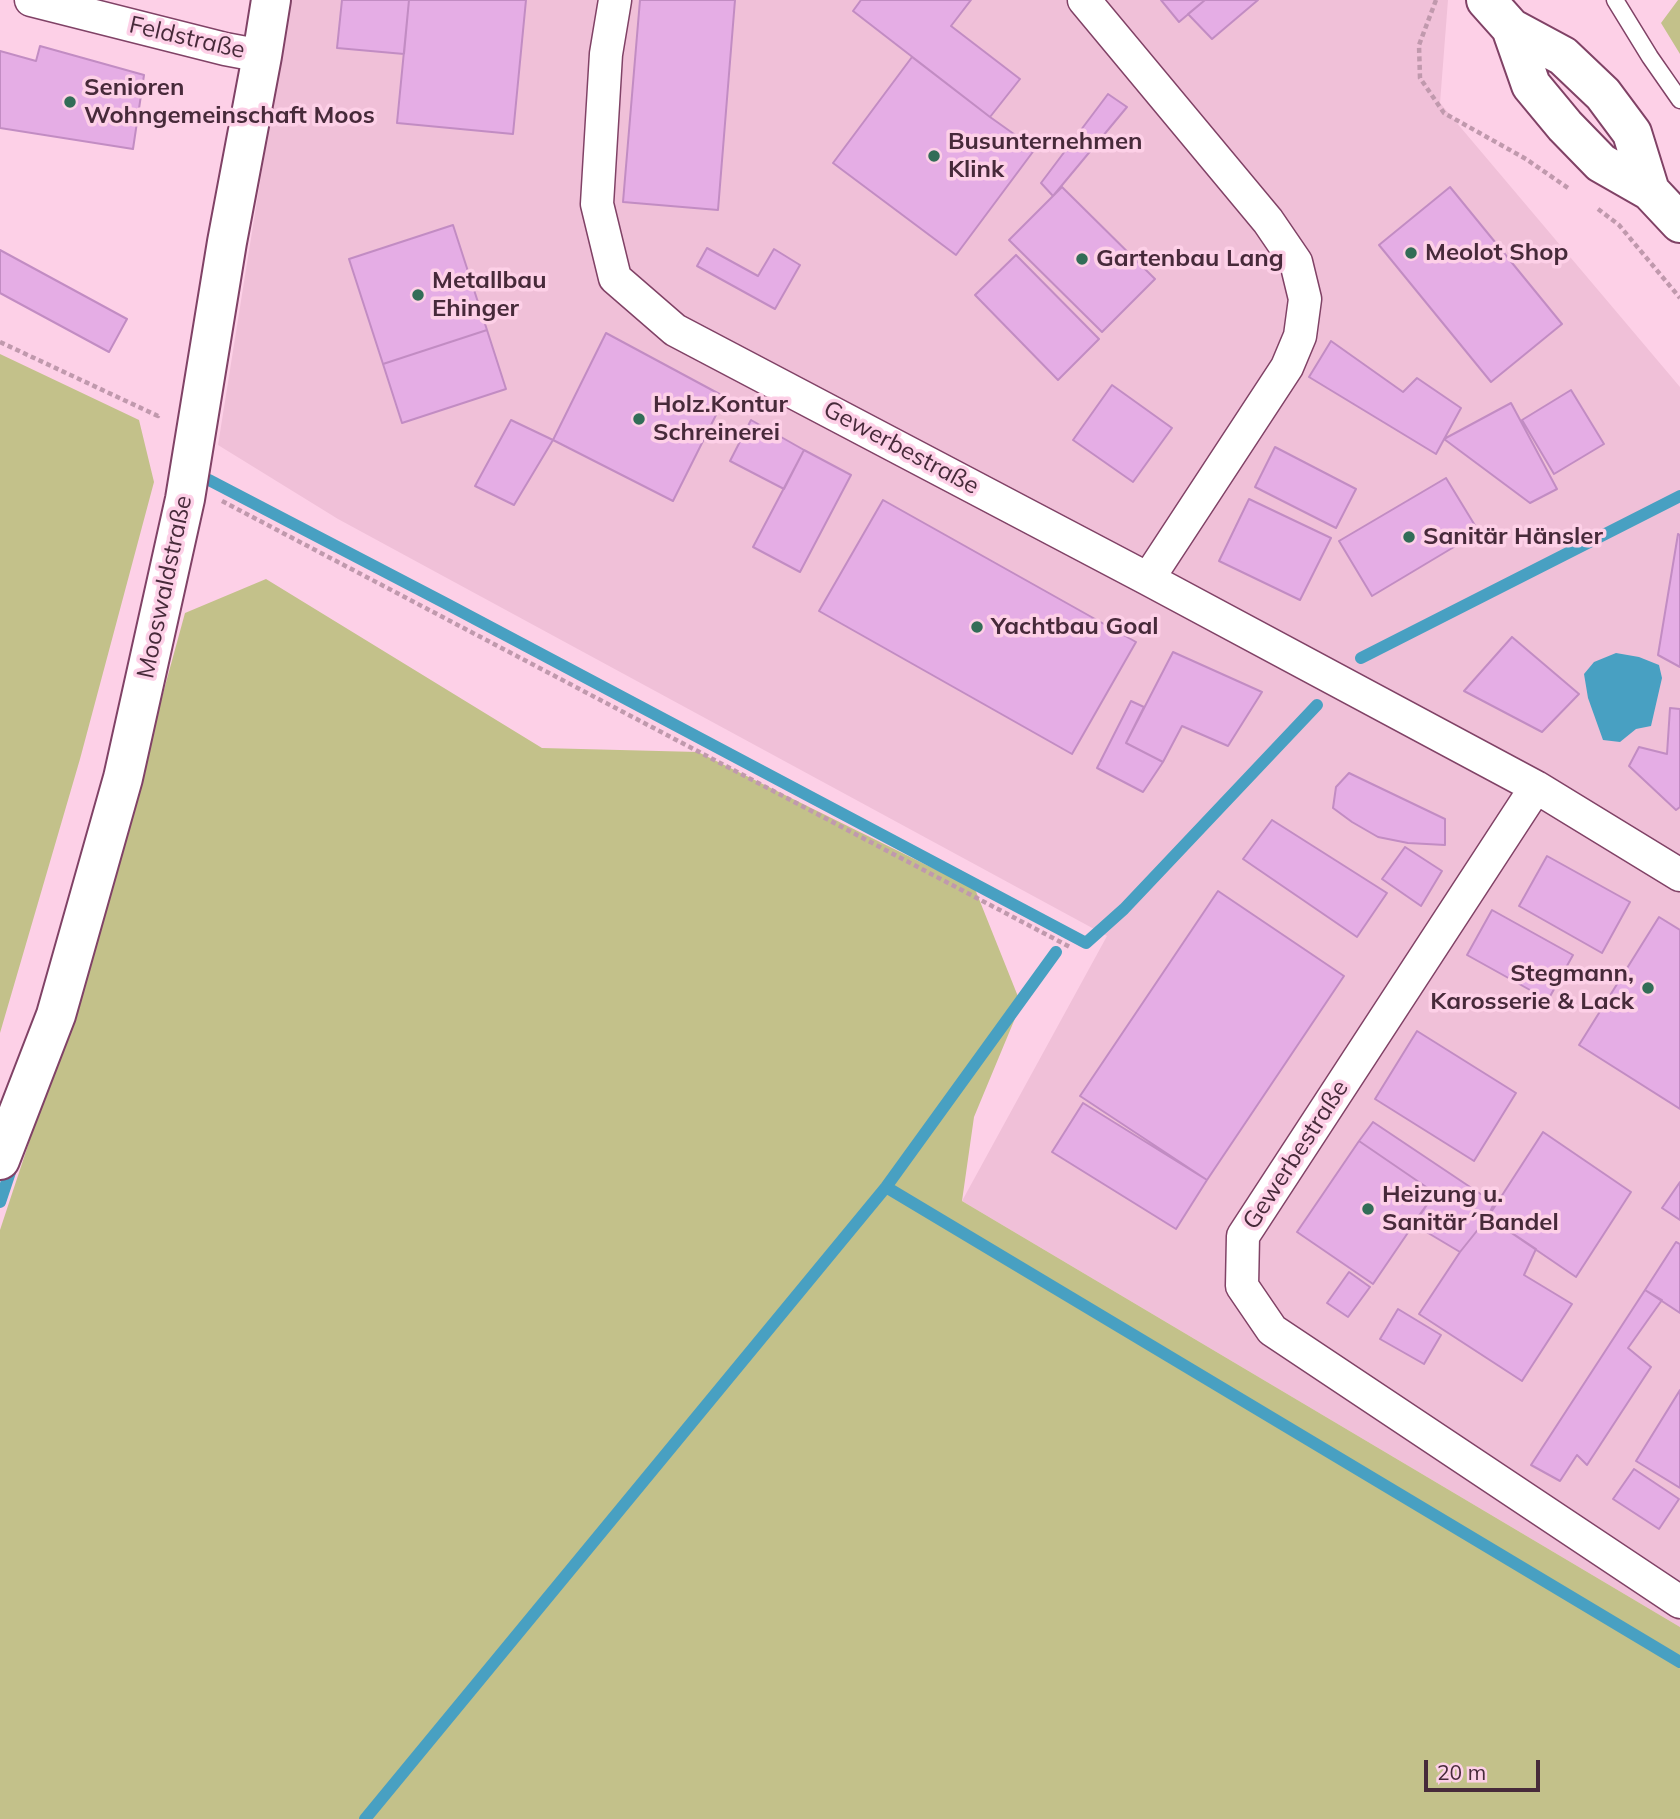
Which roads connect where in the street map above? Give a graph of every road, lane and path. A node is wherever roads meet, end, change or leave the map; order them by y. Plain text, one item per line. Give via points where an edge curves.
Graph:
1 (31, 0) edge
2 (271, 0) edge
3 (615, 0) edge
4 (1084, 0) edge
5 (1436, 0) edge
6 (1486, 0) edge
7 (1615, 0) edge
8 (262, 56) junction
9 (1680, 100) edge
10 (1578, 195) dead end
11 (1588, 203) dead end
12 (1680, 223) edge
13 (1680, 298) edge
14 (0, 342) edge
15 (158, 416) dead end
16 (188, 482) junction
17 (1148, 579) junction
18 (1536, 787) junction
19 (1680, 875) edge
20 (1070, 947) dead end
21 (0, 1160) edge
22 (1680, 1602) edge

1 - 8 street, Feldstraße
2 - 8 main road, Mooswaldstraße
3 - 17 street, Gewerbestraße via 606,54 597,204 615,278 675,330
4 - 17 street via 1268,221 1296,262 1305,299 1300,336 1287,367
5 - 10 path via 1419,45 1420,78 1444,113 1526,159
6 - 12 main road via 1511,28 1563,56 1604,94 1632,133 1650,191
7 - 9 lane
8 - 16 main road, Mooswaldstraße
11 - 13 path via 1619,225
14 - 15 path
16 - 20 path
16 - 21 main road, Mooswaldstraße via 123,778 56,1015
17 - 18 street, Gewerbestraße
18 - 19 street, Gewerbestraße
18 - 22 street, Gewerbestraße via 1243,1236 1242,1286 1272,1330

